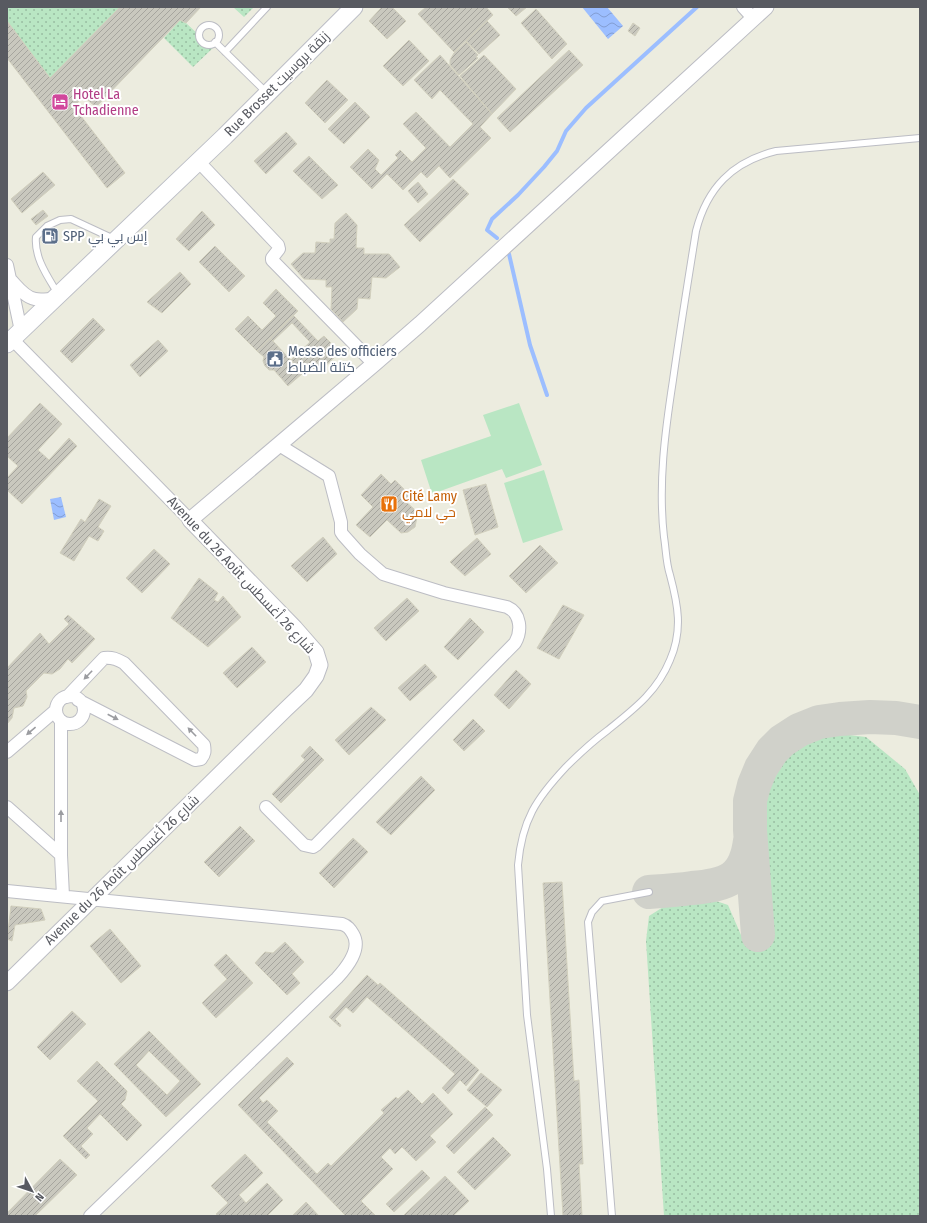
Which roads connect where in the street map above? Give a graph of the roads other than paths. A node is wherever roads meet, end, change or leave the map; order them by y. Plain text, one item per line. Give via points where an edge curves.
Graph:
1 (267, 7) edge
2 (354, 7) edge
3 (743, 7) edge
4 (766, 7) edge
5 (753, 18) junction
6 (215, 42) dead end
7 (225, 52) junction
8 (267, 93) junction
9 (920, 138) edge
10 (198, 161) junction
11 (115, 240) junction
12 (7, 265) edge
13 (10, 279) junction
14 (56, 297) junction
15 (13, 338) edge
16 (374, 364) junction
17 (279, 445) junction
18 (190, 520) junction
19 (72, 698) junction
20 (58, 716) junction
21 (7, 752) edge
22 (7, 807) edge
23 (266, 807) dead end
24 (61, 855) junction
25 (7, 891) edge
26 (649, 892) dead end
27 (63, 896) junction
28 (92, 899) junction
29 (7, 983) edge
30 (90, 1216) edge
31 (551, 1216) edge
32 (612, 1216) edge

1 - 7 lane
2 - 8 main road, Rue Brosset زنقة بروسيت
3 - 5 street
4 - 5 street
5 - 16 street
6 - 7 lane
7 - 8 lane
8 - 10 main road, Rue Brosset زنقة بروسيت
9 - 31 lane via 776,150 764,154 742,164 723,179 709,198 699,220 662,459 663,529 669,574 678,612 675,646 664,674 647,697 588,746 548,787 531,813 519,852 527,1015
10 - 11 main road, Rue Brosset زنقة بروسيت
10 - 16 street via 278,245 279,249 272,260
11 - 14 main road, Rue Brosset زنقة بروسيت
11 - 14 lane via 71,219 60,220 47,226 36,237 35,245
12 - 13 street
13 - 14 street via 30,297
13 - 15 street
14 - 15 main road, Rue Brosset زنقة بروسيت
15 - 18 street, Avenue du 26 Août شارع 26 أغسطس
16 - 17 street
17 - 18 street
17 - 23 street via 329,476 341,522 341,532 360,554 383,574 444,594 507,607 518,617 519,630 515,643 316,845 304,845
18 - 28 street, Avenue du 26 Août شارع 26 أغسطس via 295,628 316,652 320,665 306,690
19 -> 19 street via 195,760 201,759 204,755 204,745 118,659 104,658
19 - 20 street via 61,700 57,704
19 - 20 street via 82,704 82,717 73,724 66,724
20 -> 21 street
24 -> 20 street
22 - 24 street
24 - 27 street
25 - 27 street
26 - 32 lane via 602,901 592,912 588,922
27 - 28 street
28 - 29 street, Avenue du 26 Août شارع 26 أغسطس
28 - 30 street via 342,924 348,926 356,945 347,967 337,978

